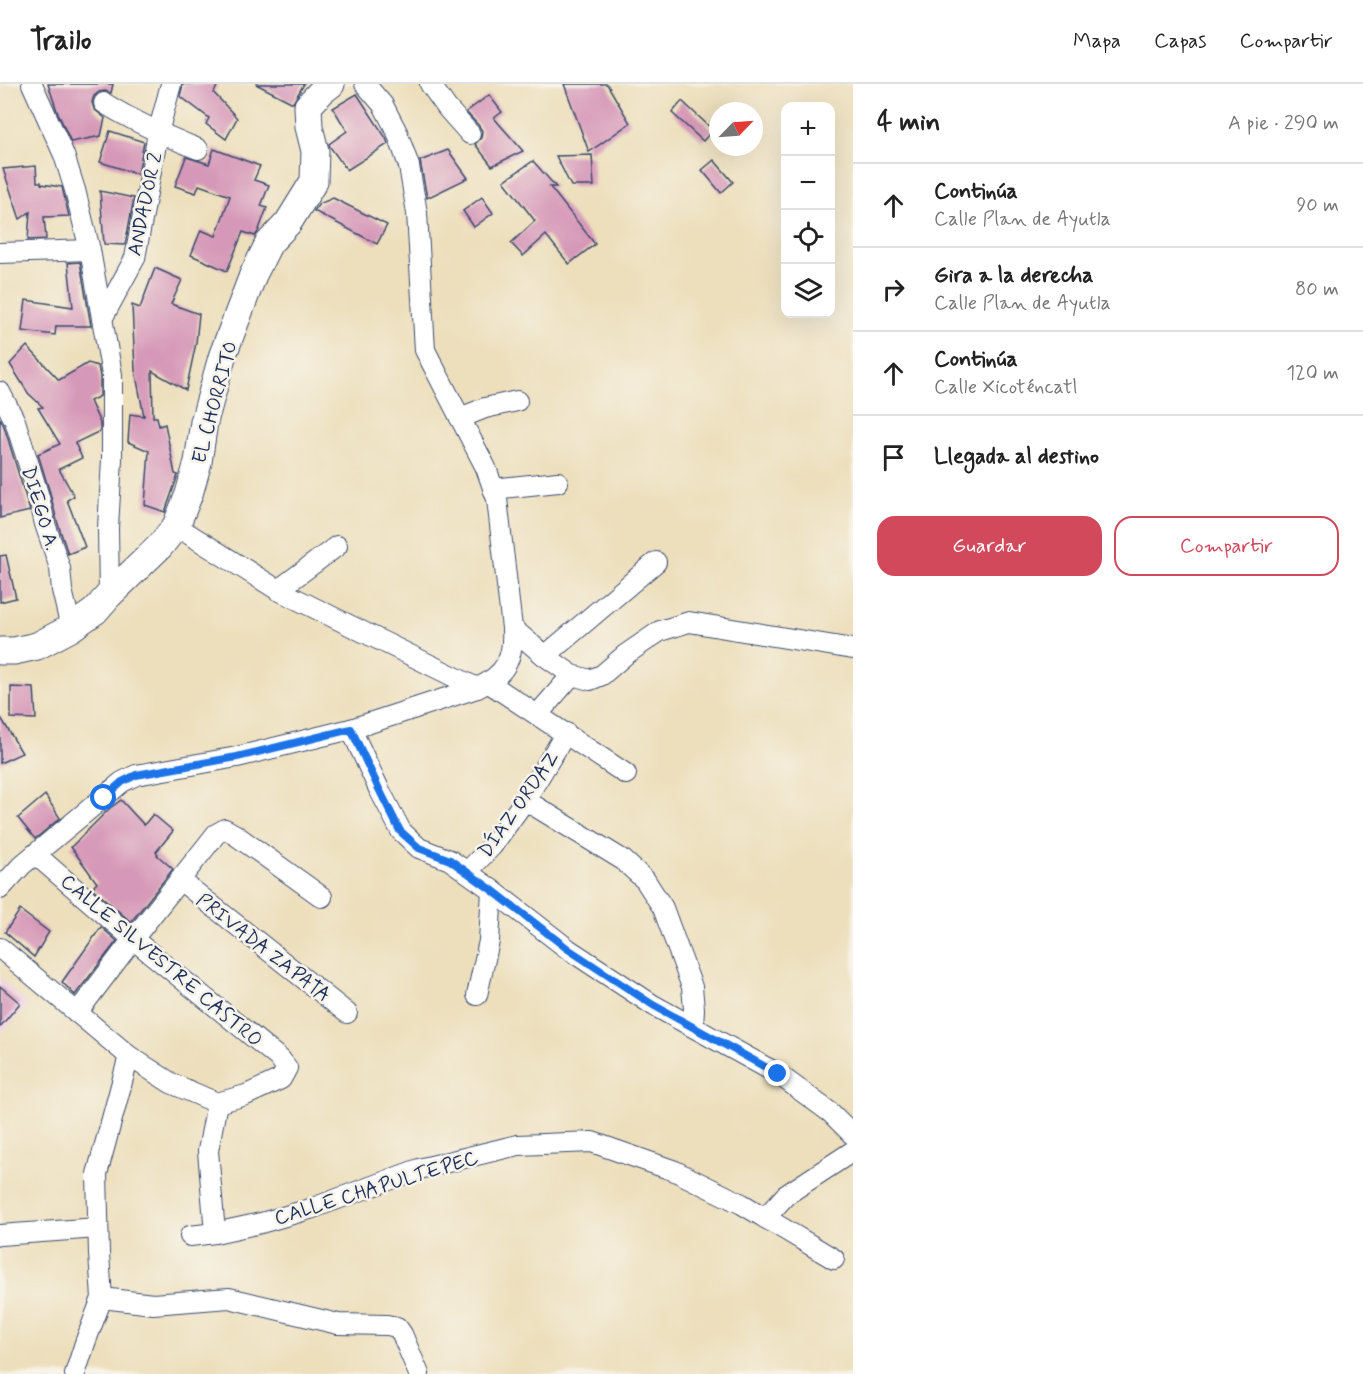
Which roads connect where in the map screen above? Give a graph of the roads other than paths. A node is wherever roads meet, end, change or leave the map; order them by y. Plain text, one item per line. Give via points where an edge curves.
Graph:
1 (32, 84) edge
2 (171, 84) edge
3 (331, 84) edge
4 (366, 84) edge
5 (430, 84) edge
6 (104, 103) dead end
7 (158, 133) junction
8 (470, 134) dead end
9 (198, 149) dead end
10 (90, 249) junction
11 (0, 253) edge
12 (102, 319) junction
13 (0, 392) edge
14 (517, 401) dead end
15 (460, 418) junction
16 (558, 482) dead end
17 (493, 489) junction
18 (176, 526) junction
19 (337, 546) dead end
20 (656, 562) dead end
21 (278, 590) junction
22 (109, 595) junction
23 (71, 628) junction
24 (512, 628) junction
25 (853, 649) edge
26 (0, 651) edge
27 (545, 656) junction
28 (572, 675) junction
29 (483, 685) junction
30 (538, 714) junction
31 (351, 729) junction
32 (566, 733) junction
33 (626, 774) dead end
34 (525, 800) junction
35 (35, 854) junction
36 (467, 872) junction
37 (180, 880) junction
38 (0, 889) edge
39 (492, 890) junction
40 (322, 897) dead end
41 (133, 939) junction
42 (0, 948) edge
43 (477, 995) dead end
44 (77, 1013) junction
45 (347, 1013) dead end
46 (693, 1027) junction
47 (129, 1056) junction
48 (217, 1103) junction
49 (853, 1135) edge
50 (853, 1151) edge
51 (765, 1218) junction
52 (98, 1228) junction
53 (215, 1233) junction
54 (0, 1235) edge
55 (190, 1236) dead end
56 (834, 1260) dead end
57 (102, 1298) junction
58 (75, 1374) edge
59 (419, 1374) edge

1 - 10 street via 64,155
2 - 7 street, ANDADOR 2
3 - 18 street, EL CHORRITO via 308,106 315,152 314,181 288,223 269,243 253,275 222,357 204,422 198,462
4 - 15 street via 383,105 409,166 417,213 425,350
5 - 8 street
6 - 7 street
7 - 9 street
7 - 12 street, ANDADOR 2 via 135,258
10 - 11 street
10 - 12 street
12 - 22 street via 112,375
13 - 23 street, DIEGO A. via 15,421 39,497 60,568
14 - 15 street
15 - 17 street
16 - 17 street
17 - 24 street
18 - 21 street
18 - 22 street, EL CHORRITO
19 - 21 street
20 - 27 street
21 - 29 street
22 - 23 street, EL CHORRITO
23 - 26 street, EL CHORRITO via 37,646
24 - 27 street
24 - 29 street via 510,659 501,672
25 - 28 street via 689,622 660,631 602,675 590,680
27 - 28 street
28 - 30 street
29 - 30 street
29 - 31 street
30 - 32 street
31 - 35 street via 237,757 136,775 122,782
31 - 36 street via 400,831 419,848 450,860
32 - 33 street
32 - 34 street, DÍAZ ORDAZ
34 - 36 street, DÍAZ ORDAZ via 492,846
34 - 46 street via 623,860 645,880 663,908 692,987
35 - 38 street
35 - 41 street, CALLE SILVESTRE CASTRO
36 - 39 street
37 - 40 street via 216,834 225,829
37 - 41 street
37 - 45 street, PRIVADA ZAPATA
39 - 43 street via 489,941
39 - 46 street via 568,949
41 - 44 street
41 - 48 street, CALLE SILVESTRE CASTRO via 287,1068 281,1079
42 - 44 street
44 - 47 street
46 - 49 street via 778,1074 831,1113
47 - 48 street via 171,1083
47 - 52 street via 97,1174
48 - 53 street via 208,1151
50 - 51 street via 786,1195
51 - 53 street, CALLE CHAPULTEPEC via 675,1171 592,1142 518,1145 496,1150 419,1169 310,1209
51 - 56 street, CALLE CHAPULTEPEC
52 - 54 street
52 - 57 street
53 - 55 street, CALLE CHAPULTEPEC
57 - 58 street
57 - 59 street via 153,1304 229,1298 338,1324 397,1327

